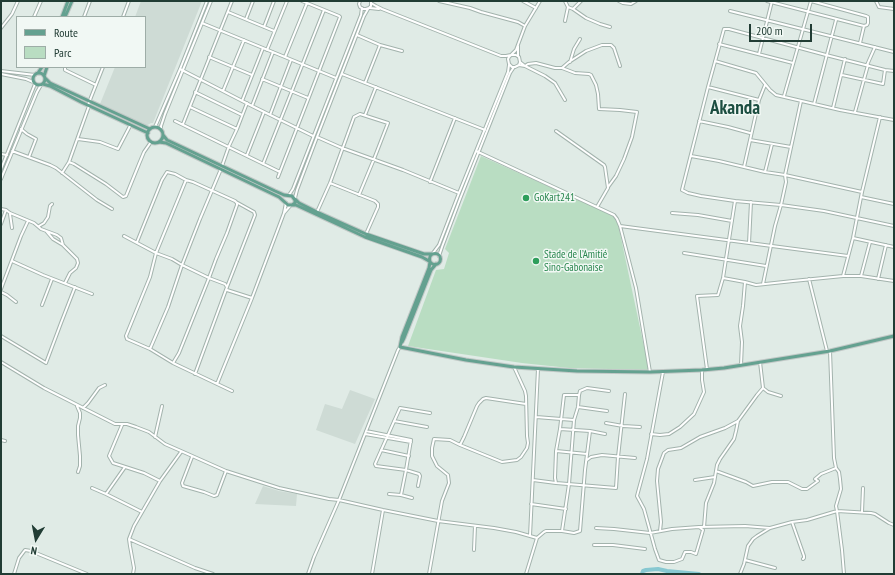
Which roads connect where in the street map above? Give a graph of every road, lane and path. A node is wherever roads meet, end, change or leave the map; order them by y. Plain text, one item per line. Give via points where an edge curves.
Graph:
1 (18, 1) edge
2 (41, 1) edge
3 (68, 1) edge
4 (72, 1) edge
5 (90, 1) edge
6 (129, 1) edge
7 (207, 1) edge
8 (211, 1) edge
9 (232, 1) edge
10 (253, 1) edge
11 (274, 1) edge
12 (287, 1) edge
13 (302, 1) edge
14 (356, 1) edge
15 (360, 1) edge
16 (439, 1) edge
17 (523, 1) edge
18 (540, 1) edge
19 (565, 1) edge
20 (581, 1) edge
21 (619, 1) edge
22 (636, 1) edge
23 (767, 1) edge
24 (811, 1) edge
25 (876, 1) edge
26 (371, 2) edge
27 (772, 2) edge
28 (307, 3) junction
29 (361, 7) junction
30 (568, 7) junction
31 (536, 8) junction
32 (368, 9) junction
33 (382, 9) junction
34 (573, 9) junction
35 (894, 9) edge
36 (324, 10) junction
37 (730, 11) dead end
38 (807, 11) junction
39 (228, 12) junction
40 (34, 16) edge
41 (62, 16) edge
42 (65, 16) edge
43 (84, 16) edge
44 (123, 16) edge
45 (246, 19) junction
46 (767, 20) junction
47 (836, 20) junction
48 (564, 21) dead end
49 (202, 23) junction
50 (525, 26) junction
51 (864, 26) junction
52 (264, 27) junction
53 (610, 27) dead end
54 (1, 28) edge
55 (802, 29) junction
56 (220, 31) junction
57 (275, 31) junction
58 (357, 34) junction
59 (832, 36) junction
60 (763, 38) junction
61 (580, 39) dead end
62 (244, 40) junction
63 (518, 43) junction
64 (860, 43) junction
65 (719, 44) junction
66 (380, 45) junction
67 (797, 47) junction
68 (875, 47) junction
69 (263, 48) junction
70 (267, 50) junction
71 (402, 51) dead end
72 (273, 52) junction
73 (894, 52) edge
74 (759, 54) junction
75 (511, 55) junction
76 (826, 55) junction
77 (500, 56) junction
78 (518, 56) junction
79 (284, 57) junction
80 (209, 58) junction
81 (846, 59) junction
82 (292, 60) junction
83 (715, 61) junction
84 (520, 62) junction
85 (570, 62) junction
86 (793, 62) junction
87 (508, 63) junction
88 (302, 64) junction
89 (518, 65) junction
90 (868, 65) junction
91 (525, 66) junction
92 (620, 66) dead end
93 (232, 67) junction
94 (515, 67) junction
95 (41, 68) edge
96 (47, 68) edge
97 (65, 68) edge
98 (103, 68) edge
99 (562, 68) junction
100 (180, 69) junction
101 (1, 70) edge
102 (885, 70) junction
103 (183, 71) junction
104 (319, 71) junction
105 (894, 71) edge
106 (1, 74) edge
107 (36, 74) junction
108 (342, 74) junction
109 (252, 75) junction
110 (842, 75) junction
111 (45, 77) junction
112 (336, 78) junction
113 (262, 79) junction
114 (200, 80) junction
115 (864, 80) junction
116 (34, 82) junction
117 (365, 83) junction
118 (42, 85) junction
119 (96, 85) junction
120 (765, 85) junction
121 (708, 86) junction
122 (281, 87) junction
123 (376, 87) junction
124 (222, 91) junction
125 (292, 91) junction
126 (195, 92) junction
127 (784, 96) junction
128 (308, 98) junction
129 (566, 100) dead end
130 (759, 100) junction
131 (242, 101) junction
132 (801, 101) junction
133 (247, 103) junction
134 (89, 104) junction
135 (814, 104) junction
136 (252, 106) junction
137 (190, 107) junction
138 (833, 108) junction
139 (264, 112) junction
140 (854, 112) junction
141 (242, 115) junction
142 (270, 115) junction
143 (365, 115) junction
144 (880, 117) junction
145 (455, 118) junction
146 (280, 120) junction
147 (894, 120) edge
148 (175, 121) dead end
149 (699, 121) junction
150 (183, 124) junction
151 (130, 126) junction
152 (155, 127) junction
153 (297, 127) junction
154 (21, 129) junction
155 (150, 129) junction
156 (161, 129) junction
157 (236, 129) junction
158 (485, 130) junction
159 (556, 131) dead end
160 (148, 134) junction
161 (751, 134) junction
162 (163, 135) junction
163 (313, 136) junction
164 (317, 137) junction
165 (78, 139) junction
166 (750, 140) junction
167 (151, 142) junction
168 (159, 142) junction
169 (772, 144) junction
170 (229, 146) junction
171 (791, 147) junction
172 (342, 148) junction
173 (12, 151) junction
174 (478, 152) junction
175 (1, 154) edge
176 (7, 155) junction
177 (247, 155) junction
178 (690, 156) junction
179 (29, 157) junction
180 (374, 159) junction
181 (69, 162) junction
182 (263, 164) junction
183 (221, 167) junction
184 (744, 167) junction
185 (1, 169) edge
186 (280, 172) junction
187 (765, 172) junction
188 (62, 173) junction
189 (785, 175) junction
190 (278, 177) dead end
191 (1, 179) edge
192 (186, 180) junction
193 (430, 182) junction
194 (330, 183) junction
195 (608, 187) junction
196 (211, 191) junction
197 (862, 192) junction
198 (460, 193) junction
199 (359, 195) junction
200 (288, 196) junction
201 (861, 197) junction
202 (295, 198) junction
203 (235, 201) junction
204 (735, 201) junction
205 (286, 202) junction
206 (751, 202) junction
207 (52, 204) dead end
208 (894, 204) edge
209 (291, 205) junction
210 (781, 205) junction
211 (597, 207) junction
212 (1, 209) edge
213 (112, 209) dead end
214 (6, 210) junction
215 (318, 212) junction
216 (10, 213) junction
217 (284, 213) junction
218 (672, 213) dead end
219 (857, 218) junction
220 (28, 221) junction
221 (732, 221) junction
222 (1, 224) edge
223 (38, 226) junction
224 (620, 226) junction
225 (894, 226) edge
226 (12, 228) dead end
227 (46, 231) junction
228 (366, 234) junction
229 (124, 236) dead end
230 (853, 238) junction
231 (729, 240) junction
232 (870, 242) junction
233 (137, 243) junction
234 (749, 243) junction
235 (63, 245) junction
236 (886, 245) junction
237 (770, 246) junction
238 (894, 247) edge
239 (156, 253) junction
240 (684, 253) dead end
241 (432, 254) junction
242 (439, 256) junction
243 (848, 256) junction
244 (725, 259) junction
245 (12, 261) junction
246 (430, 261) junction
247 (436, 264) junction
248 (182, 265) junction
249 (766, 266) junction
250 (843, 276) junction
251 (861, 276) junction
252 (52, 278) junction
253 (209, 278) junction
254 (723, 278) junction
255 (809, 279) junction
256 (878, 279) junction
257 (894, 281) edge
258 (745, 282) junction
259 (65, 284) junction
260 (763, 284) junction
261 (75, 287) junction
262 (227, 288) junction
263 (1, 289) edge
264 (1, 292) edge
265 (92, 294) dead end
266 (252, 298) junction
267 (16, 302) dead end
268 (42, 304) dead end
269 (1, 336) edge
270 (894, 336) edge
271 (401, 345) junction
272 (150, 349) junction
273 (829, 351) junction
274 (1, 362) edge
275 (760, 362) junction
276 (173, 363) junction
277 (741, 365) junction
278 (514, 367) junction
279 (538, 369) junction
280 (707, 369) junction
281 (702, 370) junction
282 (650, 372) junction
283 (663, 372) junction
284 (195, 374) junction
285 (217, 384) junction
286 (105, 385) dead end
287 (763, 388) junction
288 (232, 391) dead end
289 (609, 391) dead end
290 (625, 394) dead end
291 (579, 395) junction
292 (781, 396) dead end
293 (526, 404) junction
294 (76, 405) junction
295 (162, 406) dead end
296 (578, 407) junction
297 (83, 408) junction
298 (607, 411) dead end
299 (430, 414) dead end
300 (536, 417) junction
301 (562, 418) junction
302 (574, 420) junction
303 (394, 421) junction
304 (738, 421) junction
305 (606, 423) dead end
306 (123, 424) junction
307 (623, 426) junction
308 (427, 427) dead end
309 (640, 427) dead end
310 (560, 429) junction
311 (573, 430) junction
312 (590, 431) junction
313 (365, 432) junction
314 (605, 434) dead end
315 (651, 434) junction
316 (387, 435) junction
317 (155, 438) junction
318 (386, 438) junction
319 (1, 440) edge
320 (4, 441) dead end
321 (411, 442) junction
322 (460, 445) junction
323 (381, 450) junction
324 (181, 451) junction
325 (556, 451) junction
326 (571, 452) junction
327 (587, 454) junction
328 (192, 456) junction
329 (408, 456) junction
330 (618, 457) junction
331 (635, 458) dead end
332 (587, 460) junction
333 (125, 467) junction
334 (836, 468) junction
335 (406, 470) junction
336 (226, 471) junction
337 (716, 471) junction
338 (78, 472) dead end
339 (715, 477) junction
340 (533, 480) junction
341 (695, 480) dead end
342 (160, 481) junction
343 (556, 483) junction
344 (569, 484) junction
345 (584, 485) junction
346 (418, 486) dead end
347 (92, 488) dead end
348 (863, 488) dead end
349 (106, 494) junction
350 (389, 494) dead end
351 (401, 496) junction
352 (412, 498) dead end
353 (339, 500) junction
354 (531, 504) junction
355 (566, 509) junction
356 (382, 510) junction
357 (837, 511) junction
358 (142, 512) junction
359 (862, 512) junction
360 (438, 521) junction
361 (792, 522) junction
362 (894, 525) edge
363 (475, 526) junction
364 (699, 527) junction
365 (704, 527) junction
366 (596, 528) dead end
367 (770, 528) junction
368 (562, 531) junction
369 (660, 531) junction
370 (650, 533) junction
371 (530, 536) junction
372 (538, 538) junction
373 (129, 539) junction
374 (594, 544) dead end
375 (645, 549) dead end
376 (474, 550) dead end
377 (803, 559) dead end
378 (744, 560) junction
379 (775, 568) dead end
380 (14, 574) edge
381 (87, 574) edge
382 (133, 574) edge
383 (213, 574) edge
384 (308, 574) edge
385 (372, 574) edge
386 (429, 574) edge
387 (526, 574) edge
388 (740, 574) edge
389 (844, 574) edge

1 - 54 street
2 - 40 street
3 - 41 main road
4 - 42 main road
5 - 43 street
6 - 44 street
7 - 100 street
8 - 49 street
9 - 39 street
10 - 45 street
11 - 52 street
12 - 57 street
13 - 28 street
14 - 29 street
15 - 29 street
16 - 50 street
17 - 31 street
18 - 31 street
19 - 30 street
20 - 34 street
21 - 22 street via 631,4
23 - 27 street
24 - 38 street
24 - 51 street via 866,16 869,19
25 - 35 street via 879,7
26 - 32 street
26 - 33 street
27 - 38 street
27 - 46 street
28 - 36 street
28 - 79 street
29 - 32 street
29 - 112 street via 361,15
30 - 34 street
30 - 48 street
31 - 50 street
32 - 33 street
32 - 58 street
33 - 77 street
34 - 53 street via 586,18
36 - 88 street
36 - 104 street via 340,17
37 - 46 street
38 - 47 street
38 - 55 street
39 - 45 street
39 - 56 street
45 - 52 street
46 - 55 street
46 - 60 street
47 - 51 street
47 - 59 street
49 - 56 street
49 - 103 street
50 - 63 street
51 - 64 street
52 - 57 street
55 - 59 street
55 - 67 street
56 - 62 street
56 - 80 street
57 - 70 street
58 - 66 street
58 - 108 street
59 - 64 street
59 - 76 street
60 - 65 street via 730,29 724,30
60 - 67 street
60 - 74 street
61 - 85 street
62 - 69 street
62 - 93 street
63 - 75 street
63 - 78 street
64 - 68 street
65 - 74 street
65 - 83 street
66 - 71 street
66 - 117 street
67 - 76 street
67 - 86 street
68 - 73 street
68 - 90 street
69 - 70 street
69 - 109 street
70 - 72 street
72 - 79 street
72 - 113 street
74 - 86 street
75 - 77 street
75 - 78 street
75 - 87 street
76 - 81 street
76 - 135 street
77 - 87 street
78 - 84 street
79 - 82 street
80 - 93 street
80 - 114 street
81 - 90 street
81 - 110 street
82 - 88 street
82 - 122 street
83 - 120 street via 756,73
83 - 121 street
84 - 89 street
84 - 91 street
85 - 92 street via 594,47 611,44
85 - 99 street
86 - 127 street
87 - 94 street
87 - 158 street via 508,72
88 - 104 street
88 - 125 street
89 - 91 street
89 - 94 street
90 - 102 street
90 - 115 street
91 - 99 street via 536,63
91 - 129 street via 555,84
93 - 109 street
93 - 124 street
94 - 174 street
95 - 107 main road
96 - 111 main road
97 - 119 street
98 - 119 street
99 - 195 street via 575,74 591,75 598,94 599,109 637,112 632,138 624,159
100 - 103 street
100 - 152 street
101 - 107 street
102 - 105 street
102 - 115 street via 882,84
103 - 114 street
103 - 156 street
104 - 112 street
104 - 128 street
106 - 116 street
107 - 111 main road
107 - 116 main road
108 - 117 street
108 - 164 street
109 - 131 street
110 - 115 street
110 - 138 street
111 - 118 main road
111 - 134 main road
112 - 163 street
113 - 122 street
113 - 136 street
114 - 124 street
114 - 126 street
115 - 140 street
116 - 118 main road
116 - 176 street
117 - 123 street
118 - 134 main road via 50,86
118 - 154 street
119 - 134 street
120 - 127 street via 776,95
120 - 130 street
121 - 130 street
121 - 149 street
122 - 125 street
122 - 142 street
123 - 143 street
123 - 145 street
124 - 131 street
125 - 128 street
125 - 146 street
126 - 137 street
126 - 141 street
127 - 132 street
128 - 153 street
130 - 161 street
131 - 133 street
132 - 135 street
132 - 171 street
133 - 136 street
133 - 141 street
134 - 151 main road
134 - 155 main road
134 - 165 street
135 - 138 street
136 - 139 street
137 - 150 street
137 - 157 street
138 - 140 street
139 - 142 street
139 - 177 street
140 - 144 street
141 - 157 street
142 - 146 street
143 - 172 street via 354,117
143 - 180 street via 388,123
144 - 147 street
144 - 197 street
145 - 158 street
145 - 193 street
146 - 153 street
146 - 182 street
148 - 150 street
149 - 161 street
149 - 178 street
150 - 170 street
151 - 160 main road
151 - 165 street via 118,149 100,142
152 - 155 main road
152 - 156 main road
153 - 163 street
153 - 186 street
154 - 173 street
154 - 179 street via 36,139
155 - 160 main road
156 - 162 main road
157 - 170 street
158 - 174 street
159 - 195 street via 606,167
160 - 167 main road
161 - 166 street
162 - 168 main road
162 - 183 main road via 167,140
163 - 200 street
164 - 172 street
164 - 202 street
165 - 181 street
166 - 169 street
166 - 184 street
167 - 168 main road
167 - 181 street via 144,152 126,196 122,196
168 - 183 main road
169 - 171 street
169 - 187 street
170 - 177 street
170 - 183 street
171 - 189 street
172 - 180 street
172 - 194 street
173 - 179 street
173 - 191 street
174 - 198 street
174 - 211 street
174 - 242 street
175 - 176 street
176 - 185 street
177 - 182 street
178 - 184 street
178 - 204 street via 682,190
179 - 188 street
180 - 193 street
180 - 199 street
181 - 188 street
182 - 186 street
183 - 196 street
183 - 200 main road
183 - 205 main road
184 - 187 street
186 - 190 street
187 - 189 street
188 - 213 street
189 - 197 street
189 - 210 street
192 - 196 street
192 - 233 street via 167,172
192 - 239 street
193 - 198 street
194 - 199 street
194 - 215 street
195 - 211 street
196 - 203 street
196 - 248 street
197 - 201 street
198 - 241 street via 439,245
199 - 228 street via 378,204
200 - 202 main road
200 - 205 main road via 285,198
201 - 208 street
201 - 219 street
202 - 209 main road via 295,203
202 - 215 main road
203 - 253 street via 238,205
203 - 262 street via 256,215
204 - 206 street
204 - 221 street
205 - 209 main road
205 - 217 street
206 - 210 street
206 - 234 street
207 - 223 street via 48,217
209 - 217 street
209 - 246 main road via 365,237
210 - 219 street
210 - 237 street
211 - 224 street via 614,215
212 - 214 street
214 - 216 street
214 - 222 street
215 - 228 main road
216 - 220 street
216 - 226 street
217 - 266 street
218 - 221 street
219 - 225 street
219 - 230 street
220 - 223 street
220 - 245 street
221 - 231 street
223 - 227 street
224 - 231 street
224 - 282 street via 636,288
227 - 235 street
227 - 235 street via 58,234
228 - 241 main road via 424,254
229 - 233 street
230 - 232 street
230 - 243 street
231 - 234 street
231 - 244 street
232 - 236 street
232 - 251 street
233 - 239 street
234 - 237 street
235 - 259 street via 78,263
236 - 238 street
236 - 256 street
237 - 243 street
237 - 249 street
239 - 248 street
239 - 272 street via 150,276 126,336 127,339
240 - 244 street
241 - 242 main road
241 - 246 main road via 429,257
242 - 247 main road via 440,261
243 - 250 street
244 - 249 street
244 - 254 street
245 - 252 street
245 - 263 street
246 - 247 main road
246 - 271 main road
247 - 271 main road
248 - 253 street
248 - 272 street
249 - 260 street
250 - 251 street
250 - 255 street
251 - 256 street
252 - 259 street
252 - 268 street
253 - 262 street via 225,284
253 - 276 street
254 - 258 street
254 - 280 street via 718,295 697,296
255 - 260 street
255 - 273 street
256 - 257 street
258 - 260 street
258 - 277 street via 740,326
259 - 261 street
261 - 265 street
261 - 269 street via 46,363
262 - 266 street
262 - 284 street
264 - 267 street
266 - 285 street
270 - 273 main road
271 - 278 main road via 454,358
271 - 313 street
272 - 276 street
273 - 275 main road
273 - 334 street
274 - 294 street
275 - 277 main road
275 - 287 street
276 - 284 street
277 - 280 main road
278 - 279 main road
278 - 293 street via 525,391
279 - 282 main road
279 - 300 street
280 - 281 main road
281 - 283 main road
281 - 315 street via 704,392 694,414 669,434
282 - 283 main road
283 - 315 street
284 - 285 street
285 - 288 street
286 - 297 street via 99,388
287 - 292 street
287 - 304 street
289 - 291 street via 587,388 580,391
290 - 307 street
291 - 296 street
291 - 301 street via 564,395
293 - 322 street via 483,399 477,406
293 - 322 street via 528,445 521,458 502,462
294 - 297 street
294 - 338 street via 80,413
295 - 317 street
296 - 298 street
296 - 302 street
297 - 306 street via 115,424
299 - 303 street via 400,408
300 - 301 street
300 - 340 street
301 - 302 street
301 - 310 street
302 - 311 street
303 - 308 street
303 - 316 street
304 - 337 street via 734,439 718,461
304 - 369 street via 681,448 664,453 657,481
305 - 307 street
306 - 317 street via 149,432
306 - 333 street via 109,456 113,463
307 - 309 street
307 - 330 street
310 - 311 street
310 - 325 street
311 - 312 street
311 - 326 street
312 - 314 street
312 - 327 street
313 - 316 street
313 - 318 street
313 - 353 street
315 - 370 street via 637,496 644,509
316 - 318 street
316 - 321 street
317 - 324 street
318 - 321 street
318 - 323 street
319 - 320 street
321 - 329 street
322 - 360 street via 450,440 434,439 432,456 437,466 448,475 449,483
323 - 329 street
323 - 335 street via 376,466
324 - 328 street
324 - 342 street
325 - 326 street
325 - 343 street
326 - 327 street
326 - 344 street
327 - 332 street
328 - 336 street
328 - 336 street via 183,486 217,495
329 - 335 street
330 - 331 street
330 - 332 street via 602,455
330 - 345 street via 616,488
332 - 345 street
333 - 342 street
333 - 349 street
334 - 337 street via 814,479 818,481 807,489 788,482 753,486
334 - 357 street via 841,489
335 - 346 street via 419,474
335 - 351 street
336 - 353 street via 279,488
337 - 339 street
339 - 341 street
339 - 365 street via 706,503
340 - 343 street
340 - 354 street
342 - 358 street
343 - 344 street
344 - 345 street
344 - 355 street
345 - 368 street via 580,531
347 - 349 street
348 - 359 street
349 - 358 street
350 - 351 street
351 - 352 street
353 - 356 street
353 - 384 street
354 - 355 street
354 - 371 street
355 - 368 street
356 - 360 street
356 - 385 street
357 - 359 street
357 - 361 street
357 - 389 street
358 - 373 street
359 - 362 street via 875,514
360 - 363 street
360 - 386 street
361 - 367 street
361 - 377 street
363 - 371 street
363 - 376 street
364 - 365 street
364 - 369 street
364 - 370 street via 703,530 696,554 685,552 682,559 674,562 659,560
365 - 367 street
366 - 370 street
367 - 378 street via 753,539
368 - 372 street via 546,531
369 - 370 street
371 - 372 street
372 - 387 street
373 - 382 street
373 - 383 street
374 - 375 street
378 - 379 street
378 - 388 street
380 - 381 street via 19,558 25,550

